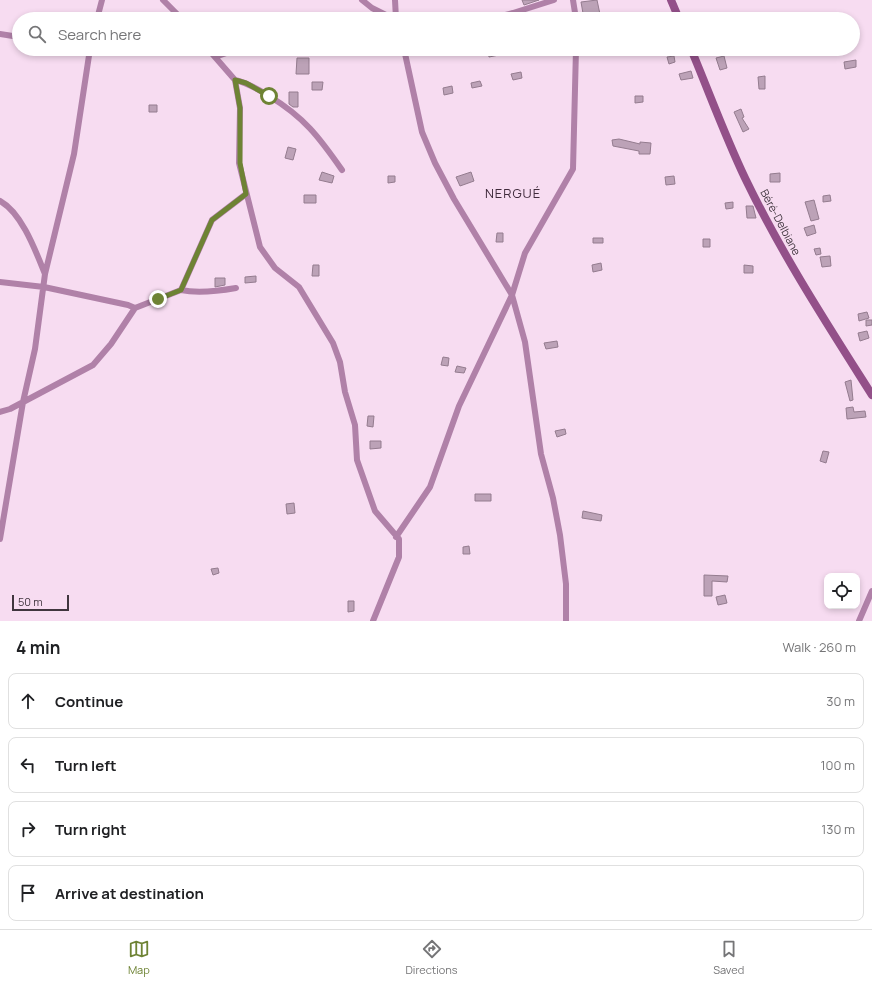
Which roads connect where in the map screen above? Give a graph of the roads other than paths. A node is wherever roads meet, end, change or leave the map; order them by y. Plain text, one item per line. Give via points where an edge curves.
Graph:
1 (102, 0) edge
2 (163, 0) edge
3 (362, 0) edge
4 (395, 0) edge
5 (554, 0) edge
6 (573, 0) edge
7 (671, 0) edge
8 (99, 12) edge
9 (175, 12) edge
10 (380, 12) edge
11 (395, 12) edge
12 (516, 12) edge
13 (575, 12) edge
14 (676, 12) edge
15 (0, 34) edge
16 (12, 36) edge
17 (89, 56) edge
18 (406, 56) edge
19 (576, 56) edge
20 (694, 56) edge
21 (216, 57) edge
22 (235, 80) junction
23 (342, 170) dead end
24 (246, 194) junction
25 (0, 201) edge
26 (45, 274) junction
27 (0, 282) edge
28 (44, 287) junction
29 (236, 288) dead end
30 (181, 290) junction
31 (512, 295) junction
32 (135, 308) junction
33 (872, 395) edge
34 (23, 402) junction
35 (0, 412) edge
36 (396, 537) junction
37 (0, 539) edge
38 (872, 590) edge
39 (373, 621) edge
40 (566, 621) edge
41 (858, 621) edge

1 - 8 street
2 - 9 street
3 - 10 street
4 - 11 street
5 - 12 street
6 - 13 street
7 - 14 street
15 - 16 street
17 - 26 street via 74,154
18 - 31 street via 422,132 435,163
19 - 31 street via 573,169 525,253
20 - 33 street, Béré-Delbiane via 745,177 827,324
21 - 22 street
22 - 23 street via 246,83 281,103 304,120 319,136
22 - 24 street via 240,108 240,163
24 - 30 street via 212,220
24 - 36 street via 260,247 275,268 299,287 333,343 355,425 357,460 375,511
25 - 26 street via 17,216
26 - 28 street
27 - 28 street
28 - 32 street
28 - 34 street via 35,349
29 - 30 street via 220,291
30 - 32 street
31 - 36 street via 459,406 430,487
31 - 40 street via 525,342 540,454 553,498 560,535 566,584
32 - 34 street via 111,344 93,365
34 - 35 street
34 - 37 street
36 - 39 street via 399,539 399,557
38 - 41 street

